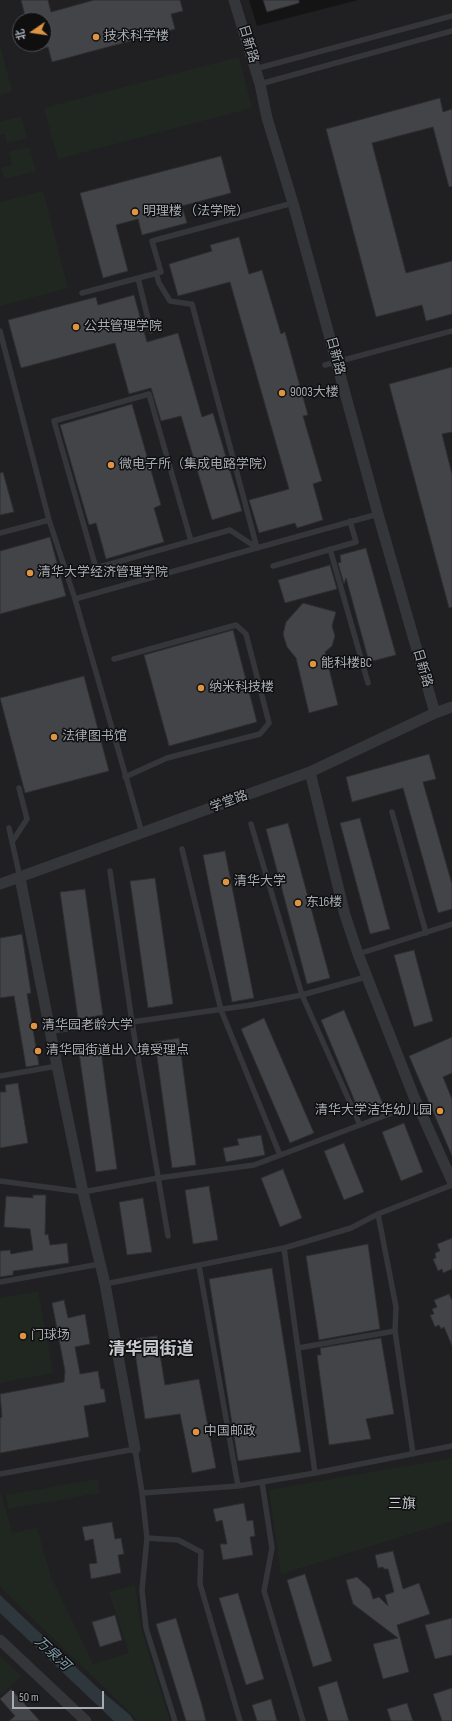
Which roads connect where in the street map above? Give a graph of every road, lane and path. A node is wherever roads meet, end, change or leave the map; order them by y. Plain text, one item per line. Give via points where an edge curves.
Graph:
1 (234, 0) edge
2 (452, 16) edge
3 (452, 31) edge
4 (255, 69) junction
5 (260, 84) junction
6 (293, 203) junction
7 (156, 273) junction
8 (138, 278) junction
9 (82, 293) dead end
10 (0, 331) edge
11 (152, 331) dead end
12 (452, 331) edge
13 (331, 364) junction
14 (378, 514) junction
15 (49, 520) junction
16 (350, 522) junction
17 (0, 533) edge
18 (191, 541) junction
19 (257, 548) junction
20 (330, 550) junction
21 (273, 566) dead end
22 (75, 599) junction
23 (114, 659) dead end
24 (368, 684) dead end
25 (452, 707) edge
26 (435, 713) junction
27 (310, 772) junction
28 (125, 776) junction
29 (19, 788) dead end
30 (392, 812) dead end
31 (251, 824) dead end
32 (9, 828) dead end
33 (142, 834) junction
34 (12, 842) junction
35 (182, 849) dead end
36 (110, 871) dead end
37 (20, 878) junction
38 (0, 884) edge
39 (452, 924) edge
40 (426, 933) junction
41 (358, 954) junction
42 (366, 977) junction
43 (302, 995) junction
44 (221, 1010) junction
45 (132, 1022) junction
46 (50, 1032) junction
47 (57, 1066) junction
48 (0, 1076) edge
49 (397, 1111) dead end
50 (360, 1125) junction
51 (280, 1155) junction
52 (158, 1178) junction
53 (0, 1181) edge
54 (452, 1181) edge
55 (452, 1185) edge
56 (83, 1192) junction
57 (378, 1214) junction
58 (168, 1236) dead end
59 (284, 1248) junction
60 (100, 1264) junction
61 (199, 1266) junction
62 (0, 1282) edge
63 (105, 1284) junction
64 (396, 1331) junction
65 (298, 1348) junction
66 (452, 1446) edge
67 (135, 1449) junction
68 (413, 1454) junction
69 (315, 1473) junction
70 (0, 1474) edge
71 (262, 1482) junction
72 (238, 1486) junction
73 (142, 1493) junction
74 (146, 1538) junction
75 (0, 1640) edge
76 (86, 1721) edge
77 (175, 1721) edge
78 (240, 1721) edge
79 (304, 1721) edge

1 - 4 street, 日新路
2 - 4 lane
3 - 5 lane
4 - 5 street, 日新路
5 - 6 street, 日新路 via 267,118
6 - 7 lane via 152,241 161,272
6 - 13 street, 日新路
7 - 8 lane
7 - 19 lane via 170,301 191,304
8 - 9 lane
8 - 11 lane
10 - 15 lane
12 - 13 lane
13 - 14 street, 日新路
14 - 16 lane
14 - 26 street, 日新路
15 - 17 lane
15 - 22 lane
16 - 19 lane
16 - 20 lane via 356,542
18 - 18 lane via 96,568 54,421 149,394
18 - 19 lane via 230,530
19 - 22 lane
20 - 21 lane
20 - 24 lane
22 - 28 lane
23 - 28 lane via 236,625 246,634 269,723 260,734 167,758
25 - 26 street, 学堂路
26 - 27 street, 学堂路
27 - 33 street, 学堂路
27 - 41 street via 345,915
28 - 33 lane
29 - 34 lane via 27,819
30 - 40 lane
31 - 43 lane
32 - 34 lane
33 - 37 street, 学堂路
34 - 37 lane
35 - 44 lane
36 - 45 lane
37 - 38 street, 学堂路
37 - 46 street
39 - 40 lane
40 - 41 lane
41 - 42 street
42 - 43 lane
42 - 54 street via 414,1097
43 - 44 lane
43 - 50 lane
44 - 45 lane
44 - 51 lane
45 - 46 lane
45 - 52 lane
46 - 47 street
47 - 48 lane
47 - 56 street
49 - 50 lane
50 - 51 lane
51 - 52 lane via 254,1165
52 - 56 lane
52 - 58 lane
53 - 56 lane
55 - 57 lane
56 - 60 street
57 - 59 lane via 351,1228
57 - 64 lane via 396,1307
59 - 61 lane
59 - 65 lane
60 - 62 lane
60 - 63 street
61 - 63 lane
61 - 72 lane
63 - 67 street
64 - 65 lane
64 - 68 lane
65 - 69 lane
66 - 68 lane
67 - 70 lane
67 - 73 lane
68 - 69 lane
69 - 71 lane
71 - 72 lane
71 - 79 lane via 272,1548 264,1591
72 - 73 lane
73 - 74 lane
74 - 77 lane via 142,1590 146,1628
74 - 78 lane via 178,1540 200,1552 200,1584
75 - 76 street

